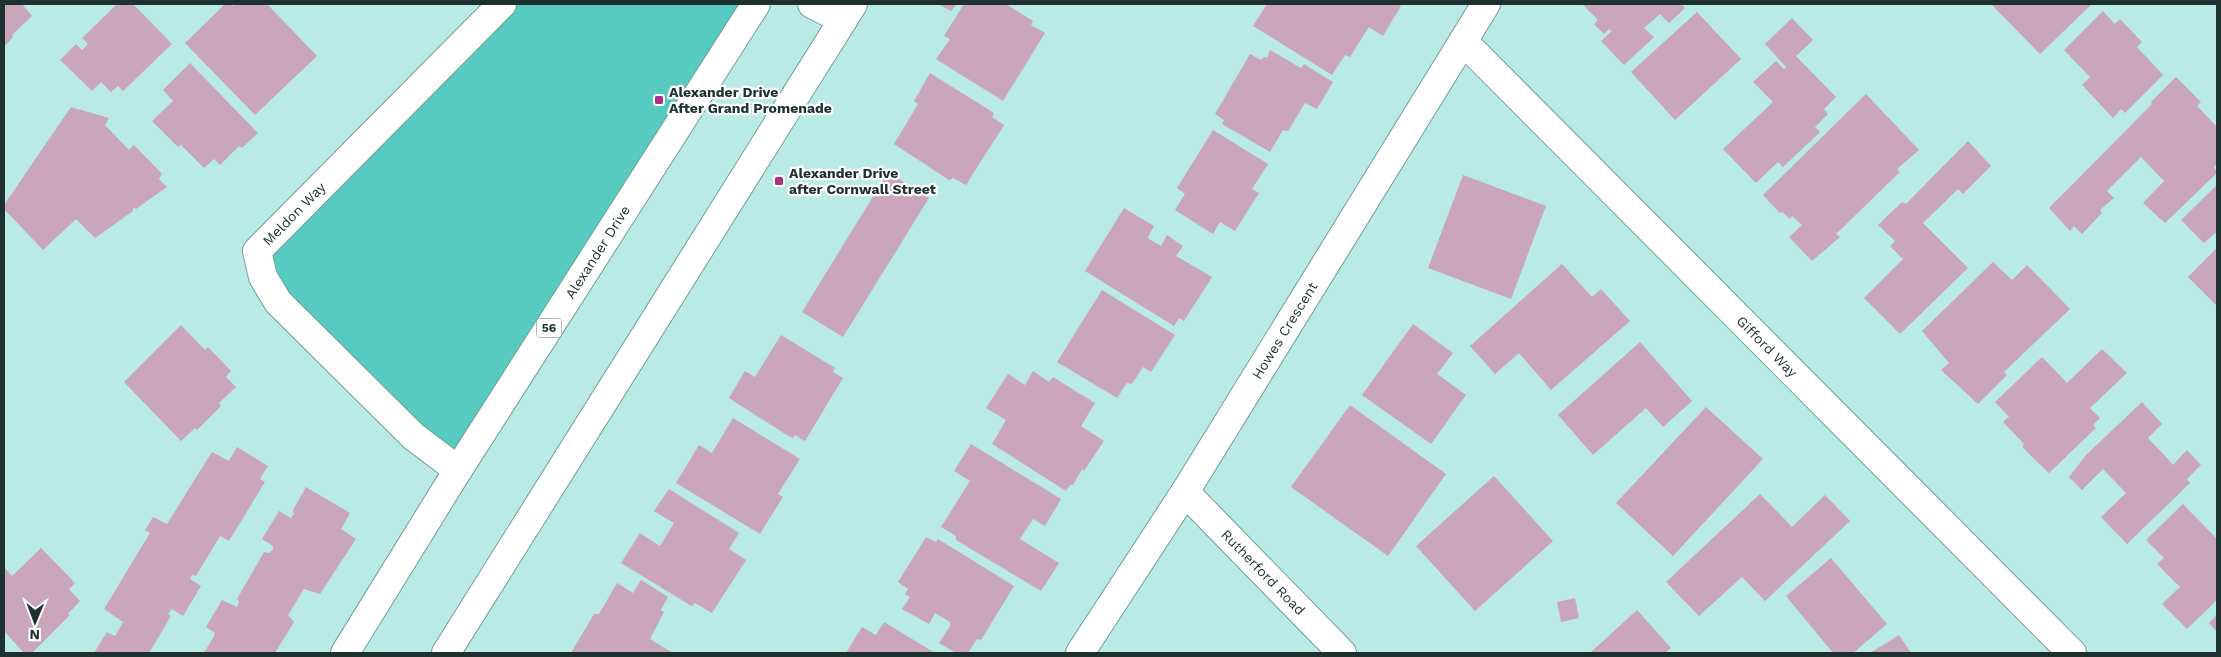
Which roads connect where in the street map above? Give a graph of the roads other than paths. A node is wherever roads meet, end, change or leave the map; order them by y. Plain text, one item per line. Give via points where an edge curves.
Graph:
1 (502, 4) edge
2 (756, 4) edge
3 (812, 4) edge
4 (1486, 4) edge
5 (848, 12) edge
6 (1463, 41) junction
7 (458, 470) junction
8 (1185, 492) junction
9 (345, 653) edge
10 (446, 653) edge
11 (1080, 653) edge
12 (1342, 653) edge
13 (2072, 653) edge

1 - 7 street, Meldon Way via 257,251 263,277 278,302 413,436
2 - 7 street, Alexander Drive / 56
3 - 5 street
4 - 6 street, Howes Crescent
5 - 10 street
6 - 8 street, Howes Crescent
6 - 13 street, Gifford Way
7 - 9 street, Alexander Drive / 56
8 - 11 street, Howes Crescent
8 - 12 street, Rutherford Road

